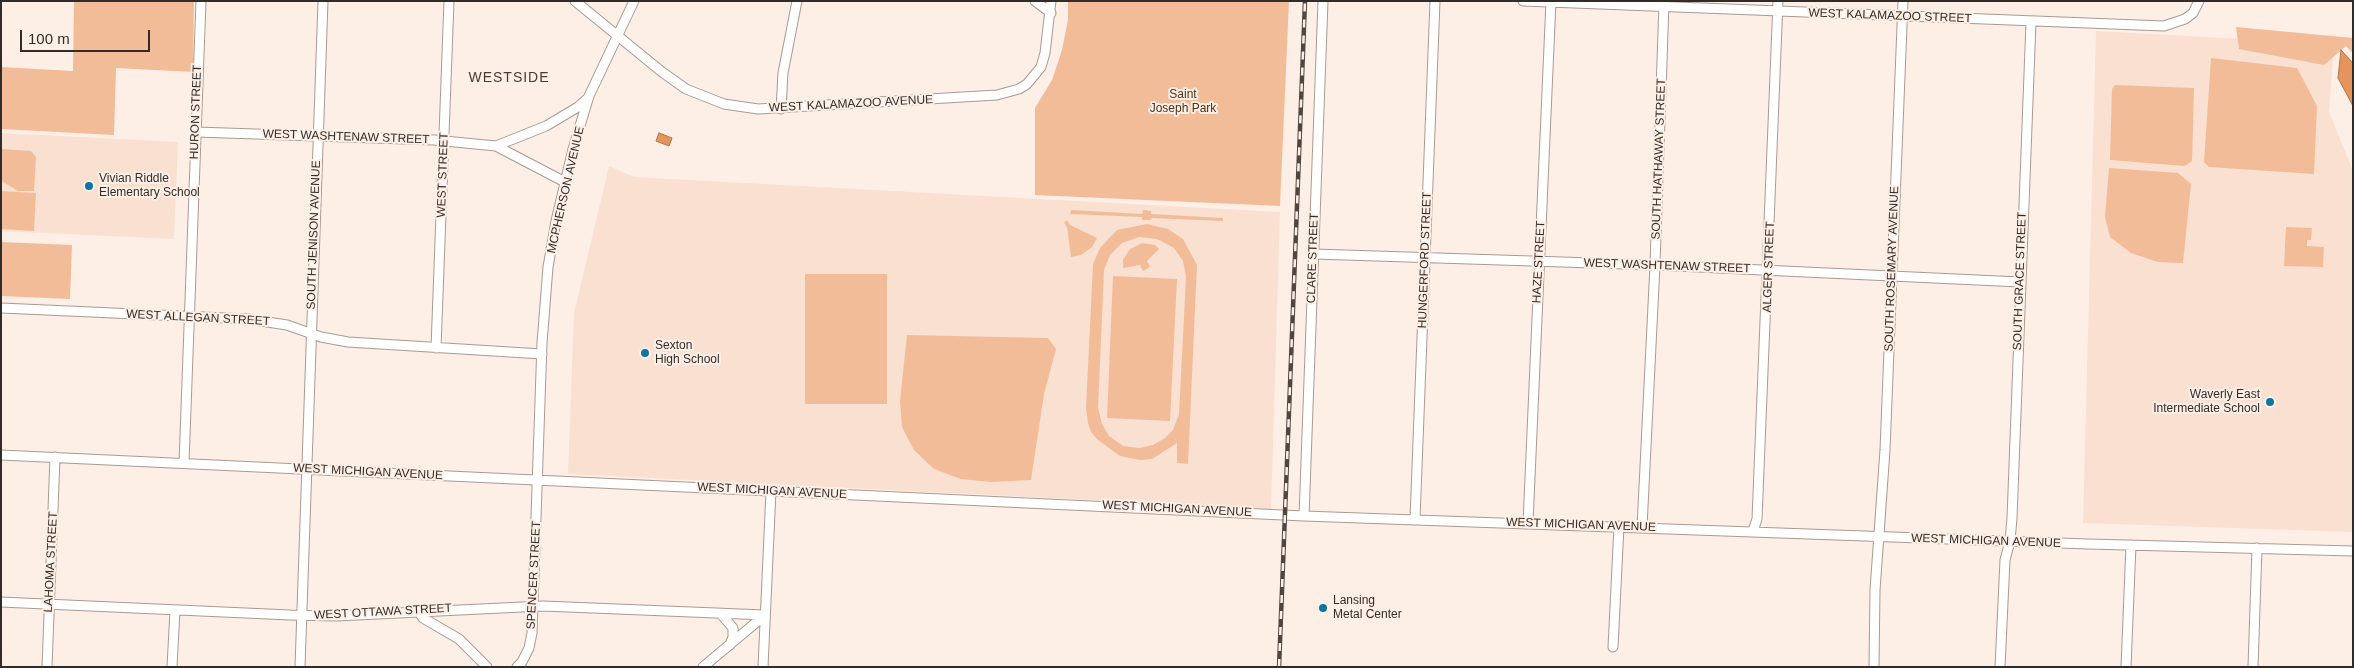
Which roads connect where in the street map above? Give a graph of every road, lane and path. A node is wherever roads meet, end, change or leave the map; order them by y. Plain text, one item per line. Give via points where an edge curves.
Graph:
1 (201, 1) edge
2 (323, 1) edge
3 (449, 1) edge
4 (575, 1) edge
5 (634, 1) edge
6 (797, 1) edge
7 (1035, 1) edge
8 (1051, 1) edge
9 (1322, 1) edge
10 (1435, 1) edge
11 (1522, 1) edge
12 (1778, 1) edge
13 (1903, 1) edge
14 (2199, 1) edge
15 (1551, 2) edge
16 (1664, 4) edge
17 (1778, 12) junction
18 (1051, 13) junction
19 (1902, 16) junction
20 (2031, 22) junction
21 (617, 34) junction
22 (590, 96) junction
23 (781, 109) junction
24 (196, 132) junction
25 (318, 136) junction
26 (444, 141) junction
27 (496, 146) junction
28 (565, 182) junction
29 (1314, 254) junction
30 (1426, 257) junction
31 (1539, 261) junction
32 (1655, 265) junction
33 (1769, 270) junction
34 (1891, 275) junction
35 (2020, 282) junction
36 (1, 308) edge
37 (190, 317) junction
38 (310, 333) junction
39 (436, 348) junction
40 (542, 354) junction
41 (1, 455) edge
42 (56, 457) junction
43 (184, 463) junction
44 (306, 469) junction
45 (538, 479) junction
46 (771, 491) junction
47 (1304, 516) junction
48 (1415, 519) junction
49 (1528, 523) junction
50 (1620, 526) junction
51 (1642, 527) junction
52 (1753, 532) junction
53 (1880, 537) junction
54 (2010, 541) junction
55 (2131, 545) junction
56 (2258, 548) junction
57 (2353, 552) edge
58 (1, 602) edge
59 (49, 604) junction
60 (533, 606) junction
61 (175, 610) junction
62 (418, 611) junction
63 (721, 614) junction
64 (302, 615) junction
65 (766, 615) junction
66 (730, 645) junction
67 (1613, 647) dead end
68 (47, 667) edge
69 (172, 667) edge
70 (300, 667) edge
71 (486, 667) edge
72 (517, 667) edge
73 (704, 667) edge
74 (763, 667) edge
75 (1874, 667) edge
76 (2000, 667) edge
77 (2126, 667) edge
78 (2253, 667) edge

1 - 24 street, HURON STREET
2 - 25 street, SOUTH JENISON AVENUE
3 - 26 street, WEST STREET
4 - 21 street
5 - 21 street, MCPHERSON AVENUE
6 - 23 street via 783,73
7 - 18 street
8 - 18 street, WEST KALAMAZOO AVENUE
9 - 29 street, CLARE STREET
10 - 30 street, HUNGERFORD STREET
11 - 15 street, WEST KALAMAZOO STREET
12 - 17 street, ALGER STREET
13 - 19 street, SOUTH ROSEMARY AVENUE
14 - 20 street, WEST KALAMAZOO STREET via 2193,13 2175,24 2164,26
15 - 16 street, WEST KALAMAZOO STREET
15 - 31 street, HAZE STREET
16 - 17 street, WEST KALAMAZOO STREET
16 - 32 street, SOUTH HATHAWAY STREET
17 - 19 street, WEST KALAMAZOO STREET
17 - 33 street, ALGER STREET
18 - 23 street, WEST KALAMAZOO AVENUE via 1041,67 1028,84 1019,89 997,95
19 - 20 street, WEST KALAMAZOO STREET
19 - 34 street, SOUTH ROSEMARY AVENUE
20 - 35 street, SOUTH GRACE STREET
21 - 22 street, MCPHERSON AVENUE
21 - 23 street, WEST KALAMAZOO AVENUE via 662,72 703,97 741,107
22 - 27 street, WEST WASHTENAW STREET via 546,126
22 - 28 street, MCPHERSON AVENUE
24 - 25 street, WEST WASHTENAW STREET
24 - 37 street, HURON STREET
25 - 26 street, WEST WASHTENAW STREET
25 - 38 street, SOUTH JENISON AVENUE
26 - 27 street, WEST WASHTENAW STREET
26 - 39 street, WEST STREET
27 - 28 street, WEST WASHTENAW STREET
28 - 40 street, MCPHERSON AVENUE via 548,267
29 - 30 street, WEST WASHTENAW STREET
29 - 47 street, CLARE STREET
30 - 31 street, WEST WASHTENAW STREET
30 - 48 street, HUNGERFORD STREET
31 - 32 street, WEST WASHTENAW STREET
31 - 49 street, HAZE STREET
32 - 33 street, WEST WASHTENAW STREET
32 - 51 street, SOUTH HATHAWAY STREET
33 - 34 street, WEST WASHTENAW STREET
33 - 52 street, ALGER STREET via 1757,519
34 - 35 street, WEST WASHTENAW STREET
34 - 53 street, SOUTH ROSEMARY AVENUE
35 - 54 street, SOUTH GRACE STREET
36 - 37 street, WEST ALLEGAN STREET
37 - 38 street, WEST ALLEGAN STREET via 270,321
37 - 43 street, HURON STREET
38 - 39 street, WEST ALLEGAN STREET via 348,342
38 - 44 street, SOUTH JENISON AVENUE
39 - 40 street, WEST ALLEGAN STREET
40 - 45 street, MCPHERSON AVENUE
41 - 42 street, WEST MICHIGAN AVENUE
42 - 43 street, WEST MICHIGAN AVENUE
42 - 59 street, LAHOMA STREET
43 - 44 street, WEST MICHIGAN AVENUE
44 - 45 street, WEST MICHIGAN AVENUE
44 - 64 street, SOUTH JENISON AVENUE
45 - 46 street, WEST MICHIGAN AVENUE
45 - 60 street, SPENCER STREET
46 - 47 street, WEST MICHIGAN AVENUE
46 - 65 street
47 - 48 street, WEST MICHIGAN AVENUE
48 - 49 street, WEST MICHIGAN AVENUE
49 - 50 street, WEST MICHIGAN AVENUE
50 - 51 street, WEST MICHIGAN AVENUE
50 - 67 street
51 - 52 street, WEST MICHIGAN AVENUE
52 - 53 street, WEST MICHIGAN AVENUE
53 - 54 street, WEST MICHIGAN AVENUE
53 - 75 street, SOUTH ROSEMARY AVENUE
54 - 55 street, WEST MICHIGAN AVENUE
54 - 76 street, SOUTH GRACE STREET via 2005,560
55 - 56 street, WEST MICHIGAN AVENUE
55 - 77 street
56 - 57 street, WEST MICHIGAN AVENUE
56 - 78 street
58 - 59 street, WEST OTTAWA STREET
59 - 61 street, WEST OTTAWA STREET
59 - 68 street, LAHOMA STREET
60 - 62 street, WEST OTTAWA STREET
60 - 63 street, WEST OTTAWA STREET
60 - 72 street, SPENCER STREET via 528,648
61 - 64 street, WEST OTTAWA STREET
61 - 69 street
62 - 64 street, WEST OTTAWA STREET
62 - 71 street via 423,618 459,639
63 - 65 street, WEST OTTAWA STREET
63 - 66 street via 733,628
64 - 70 street, SOUTH JENISON AVENUE
65 - 66 street
65 - 74 street
66 - 73 street

